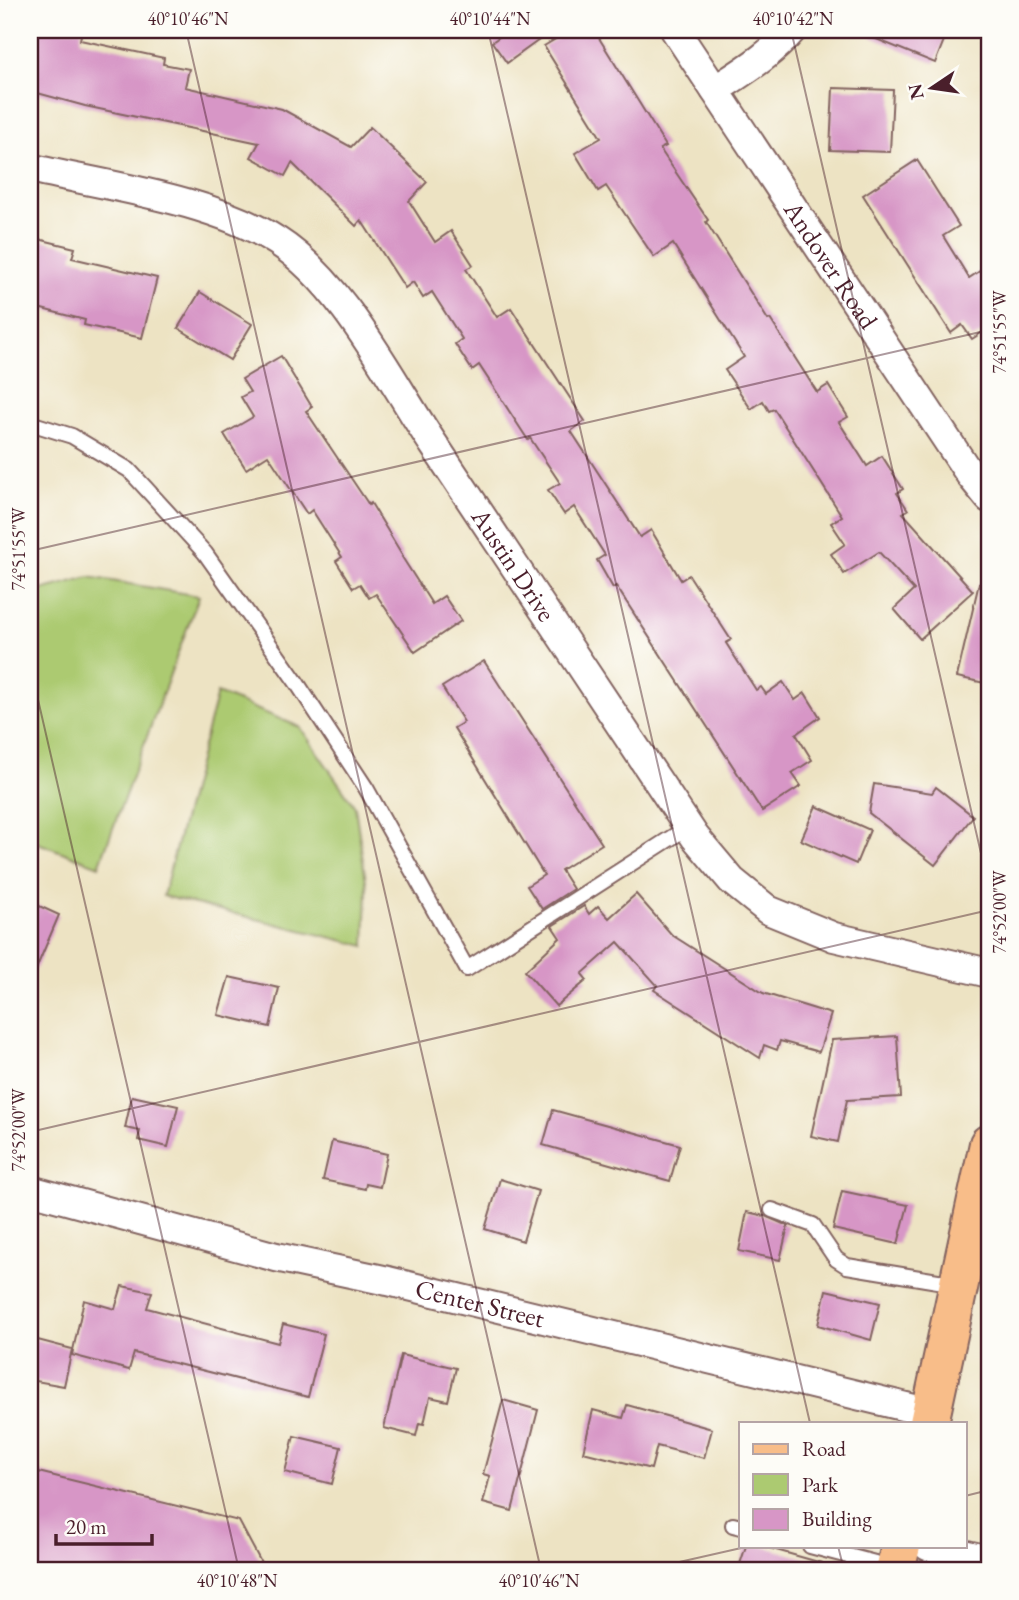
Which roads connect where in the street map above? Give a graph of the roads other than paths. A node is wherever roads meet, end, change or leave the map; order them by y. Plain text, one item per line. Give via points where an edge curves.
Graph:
1 (675, 30) edge
2 (792, 30) edge
3 (715, 90) junction
4 (30, 168) edge
5 (30, 423) edge
6 (989, 498) edge
7 (688, 827) junction
8 (989, 973) edge
9 (989, 1144) edge
10 (30, 1190) edge
11 (772, 1210) dead end
12 (957, 1284) junction
13 (930, 1418) edge
14 (822, 1548) edge
15 (937, 1548) edge
16 (989, 1560) edge
17 (897, 1561) edge
18 (483, 1570) edge
19 (494, 1570) edge

1 - 3 street, Andover Road
2 - 3 street
3 - 6 street, Andover Road
4 - 7 street, Austin Drive via 198,207 245,224 278,241 314,271 354,320
5 - 7 lane via 72,436 129,470 205,552 366,788 467,968
7 - 8 street, Austin Drive via 732,881 768,910 834,937
9 - 12 main road
10 - 13 street, Center Street via 276,1257 388,1280
11 - 12 lane via 813,1225 836,1259 847,1266
12 - 13 main road
14 - 17 lane
15 - 16 street
18 - 19 lane

